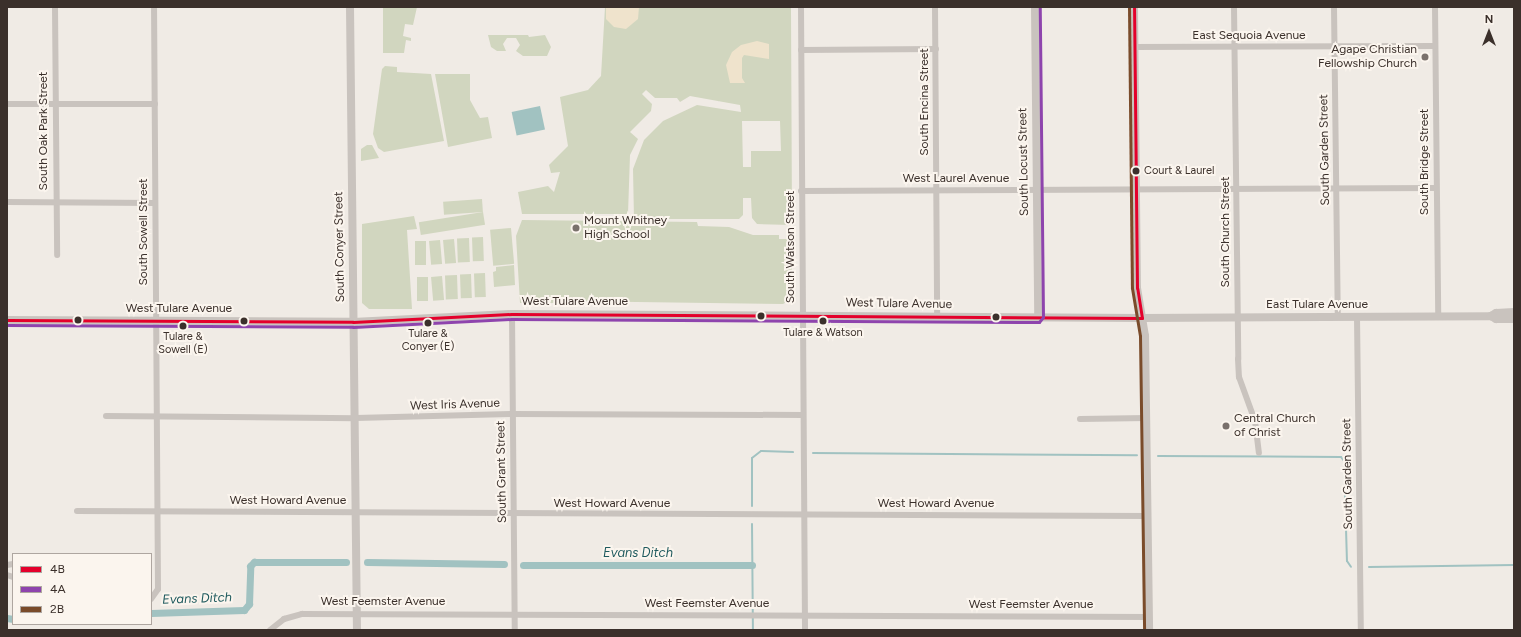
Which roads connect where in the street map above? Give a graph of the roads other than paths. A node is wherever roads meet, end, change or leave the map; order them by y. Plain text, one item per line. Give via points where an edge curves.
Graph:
1 (55, 7) edge
2 (154, 7) edge
3 (350, 7) edge
4 (801, 7) edge
5 (935, 7) edge
6 (1035, 7) edge
7 (1134, 7) edge
8 (1234, 7) edge
9 (1334, 7) edge
10 (1435, 7) edge
11 (1435, 46) junction
12 (1235, 47) junction
13 (1334, 47) junction
14 (1134, 48) junction
15 (936, 49) junction
16 (801, 50) junction
17 (7, 104) edge
18 (55, 104) junction
19 (154, 104) junction
20 (1336, 188) junction
21 (1436, 188) junction
22 (1136, 189) junction
23 (1236, 189) junction
24 (936, 190) junction
25 (1037, 190) junction
26 (801, 191) junction
27 (7, 202) edge
28 (55, 202) junction
29 (155, 203) junction
30 (57, 255) dead end
31 (1514, 312) edge
32 (512, 314) junction
33 (802, 315) junction
34 (1491, 316) junction
35 (937, 317) junction
36 (1038, 317) junction
37 (1237, 317) junction
38 (1338, 317) junction
39 (1357, 317) junction
40 (1438, 317) junction
41 (1142, 318) junction
42 (1514, 319) edge
43 (7, 320) edge
44 (155, 321) junction
45 (353, 322) junction
46 (512, 414) junction
47 (803, 415) junction
48 (106, 416) dead end
49 (155, 417) junction
50 (356, 418) junction
51 (1147, 418) junction
52 (1080, 419) dead end
53 (1260, 453) dead end
54 (77, 511) dead end
55 (156, 512) junction
56 (357, 513) junction
57 (805, 514) junction
58 (514, 515) junction
59 (1148, 516) junction
60 (152, 598) edge
61 (357, 613) junction
62 (515, 613) junction
63 (805, 615) junction
64 (1149, 617) junction
65 (270, 630) edge
66 (357, 630) edge
67 (515, 630) edge
68 (805, 630) edge
69 (1149, 630) edge
70 (1361, 630) edge

1 - 18 street, South Oak Park Street
2 - 19 street, South Sowell Street
3 - 45 street, South Conyer Street
4 - 16 street, South Watson Street
5 - 15 street, South Encina Street
6 - 25 street, South Locust Street
7 - 14 street
8 - 12 street, South Church Street
9 - 13 street, South Garden Street
10 - 11 street, South Bridge Street
11 - 13 street, East Sequoia Avenue
11 - 21 street, South Bridge Street
12 - 13 street, East Sequoia Avenue
12 - 14 street, East Sequoia Avenue
12 - 23 street, South Church Street
13 - 20 street, South Garden Street
14 - 22 street
15 - 16 street
15 - 24 street, South Encina Street
16 - 26 street, South Watson Street
17 - 18 street
18 - 19 street
18 - 28 street, South Oak Park Street
19 - 29 street, South Sowell Street
20 - 21 street, West Laurel Avenue
20 - 23 street, West Laurel Avenue
20 - 38 street, South Garden Street
21 - 40 street, South Bridge Street
22 - 23 street, West Laurel Avenue
22 - 25 street, West Laurel Avenue
22 - 41 street via 1137,288
23 - 37 street, South Church Street
24 - 25 street, West Laurel Avenue
24 - 26 street, West Laurel Avenue
24 - 35 street, South Encina Street
25 - 36 street, South Locust Street
26 - 33 street, South Watson Street
27 - 28 street
28 - 29 street
28 - 30 street, South Oak Park Street
29 - 44 street, South Sowell Street
31 - 34 street, East Tulare Avenue via 1496,313
32 - 33 street, West Tulare Avenue
32 - 45 street, West Tulare Avenue
32 - 46 street, South Grant Street
33 - 35 street, West Tulare Avenue
33 - 47 street, South Watson Street
34 - 40 street, East Tulare Avenue
34 - 42 street, East Tulare Avenue via 1496,319
35 - 36 street, West Tulare Avenue
36 - 41 street, West Tulare Avenue
37 - 38 street, East Tulare Avenue
37 - 41 street, East Tulare Avenue
37 - 53 street, South Church Street via 1239,377 1255,421
38 - 39 street, East Tulare Avenue
39 - 40 street, East Tulare Avenue
39 - 70 street, South Garden Street
41 - 51 street
43 - 44 street, West Tulare Avenue
44 - 45 street, West Tulare Avenue
44 - 49 street, South Sowell Street
45 - 50 street, South Conyer Street
46 - 47 street, West Iris Avenue
46 - 50 street, West Iris Avenue
46 - 58 street, South Grant Street
47 - 57 street, South Watson Street
48 - 49 street, West Iris Avenue
49 - 50 street, West Iris Avenue
49 - 55 street, South Sowell Street
50 - 56 street, South Conyer Street
51 - 52 street
51 - 59 street
54 - 55 street, West Howard Avenue
55 - 56 street, West Howard Avenue
55 - 60 street, South Sowell Street via 158,589
56 - 58 street, West Howard Avenue
56 - 61 street, South Conyer Street
57 - 58 street, West Howard Avenue
57 - 59 street, West Howard Avenue
57 - 63 street, South Watson Street
58 - 62 street, South Grant Street
59 - 64 street
61 - 62 street, West Feemster Avenue
61 - 65 street, West Feemster Avenue via 302,614 284,619
61 - 66 street, South Conyer Street
62 - 63 street, West Feemster Avenue
62 - 67 street, South Grant Street
63 - 64 street, West Feemster Avenue
63 - 68 street, South Watson Street
64 - 69 street

